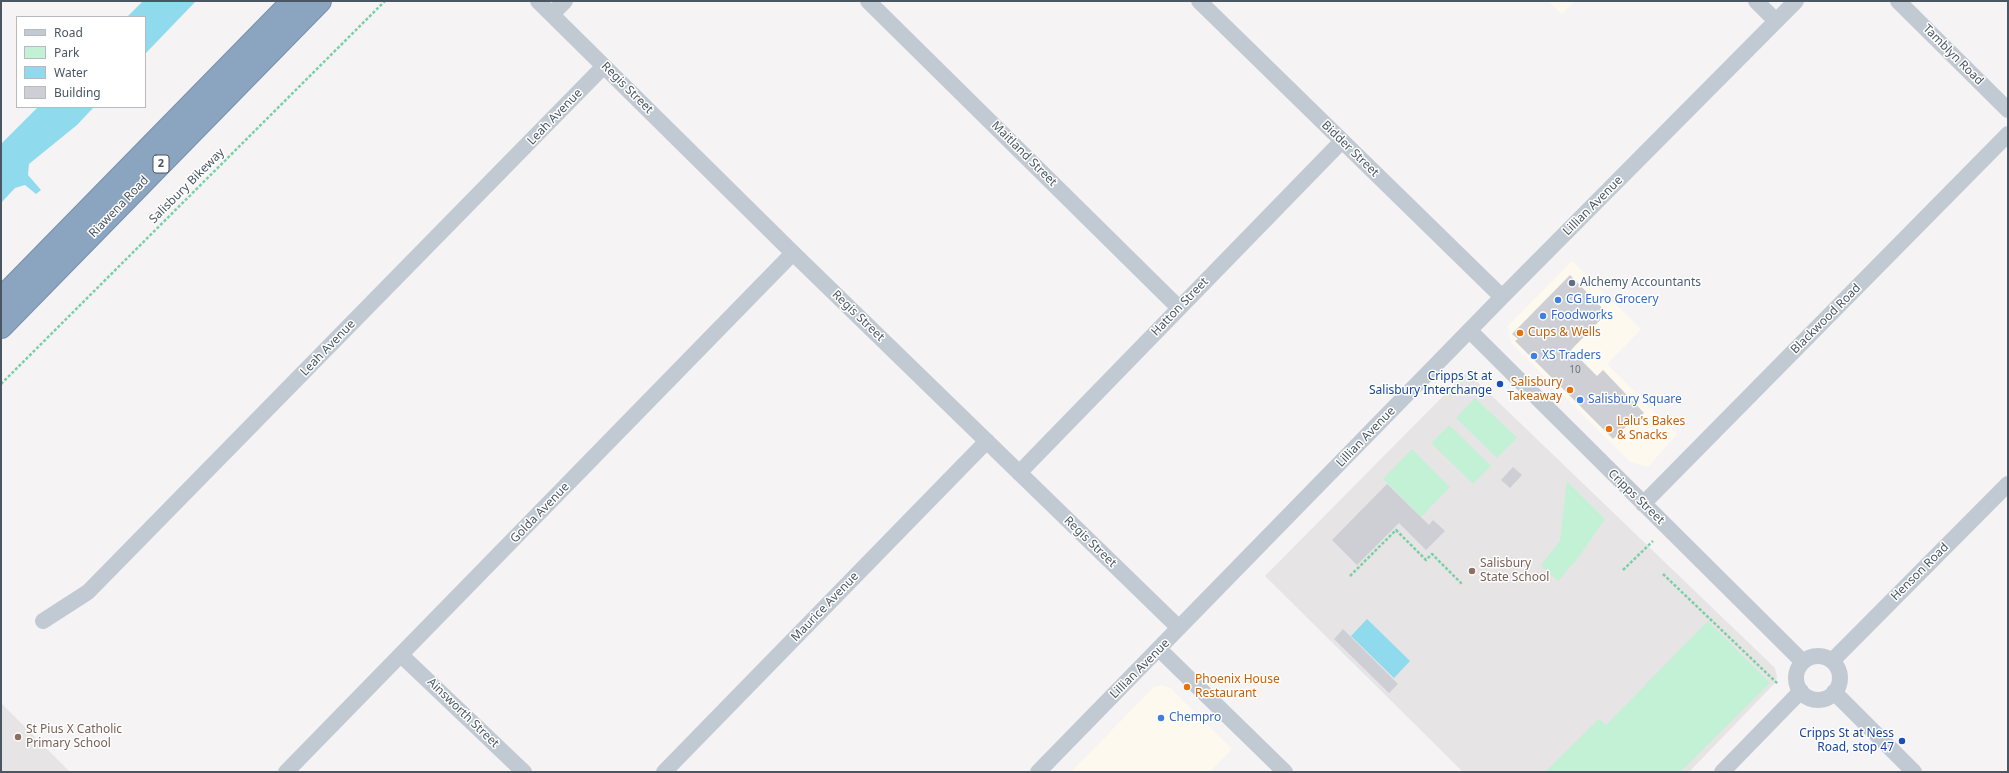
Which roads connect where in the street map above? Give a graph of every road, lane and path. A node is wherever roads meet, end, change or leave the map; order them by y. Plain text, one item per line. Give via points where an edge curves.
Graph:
1 (293, 1) edge
2 (320, 1) edge
3 (385, 1) edge
4 (538, 1) edge
5 (565, 1) edge
6 (868, 1) edge
7 (1199, 1) edge
8 (1756, 1) edge
9 (1796, 1) edge
10 (1898, 1) edge
11 (552, 14) junction
12 (1776, 21) junction
13 (604, 66) junction
14 (2008, 110) edge
15 (2008, 134) edge
16 (1342, 141) junction
17 (793, 253) junction
18 (1502, 297) junction
19 (1, 299) edge
20 (1179, 308) junction
21 (1, 327) edge
22 (1470, 331) junction
23 (1, 384) edge
24 (987, 442) junction
25 (1019, 473) junction
26 (2008, 484) edge
27 (1643, 504) junction
28 (1653, 541) dead end
29 (1624, 570) dead end
30 (1663, 574) dead end
31 (1350, 576) dead end
32 (1462, 584) dead end
33 (43, 621) dead end
34 (1179, 628) junction
35 (1159, 649) junction
36 (402, 655) junction
37 (1832, 661) junction
38 (1803, 662) junction
39 (1778, 684) dead end
40 (1801, 691) junction
41 (1834, 692) junction
42 (286, 772) edge
43 (524, 772) edge
44 (664, 772) edge
45 (1038, 772) edge
46 (1285, 772) edge
47 (1722, 772) edge
48 (1914, 772) edge

1 - 19 highway, Riawena Road / 2
2 - 21 highway, Riawena Road / 2
3 - 23 path, Salisbury Bikeway
4 - 11 street, Regis Street
5 - 11 street
6 - 20 street, Maitland Street
7 - 16 street, Bidder Street
8 - 12 street
9 - 12 street, Lillian Avenue
10 - 14 street, Tamblyn Road
11 - 13 street, Regis Street
12 - 18 street, Lillian Avenue
13 - 17 street, Regis Street
13 - 33 street, Leah Avenue via 88,592
15 - 27 street, Blackwood Road
16 - 18 street, Bidder Street
16 - 20 street, Hatton Street
17 - 24 street, Regis Street
17 - 36 street, Golda Avenue
18 - 22 street, Lillian Avenue
20 - 25 street, Hatton Street
22 - 27 street, Cripps Street
22 - 34 street, Lillian Avenue
24 - 25 street, Regis Street
24 - 44 street, Maurice Avenue
25 - 34 street, Regis Street
26 - 37 street, Henson Road
27 - 38 street, Cripps Street
28 - 29 path
30 - 39 path
31 - 32 path via 1396,530 1426,560 1432,554
34 - 35 street, Lillian Avenue
35 - 45 street, Lillian Avenue
35 - 46 street
36 - 42 street, Golda Avenue
36 - 43 street, Ainsworth Street
37 - 38 street via 1820,656
37 - 41 street via 1840,679
38 - 40 street via 1797,673
40 - 41 street via 1805,696 1817,700 1824,699
40 - 47 street
41 - 48 street

